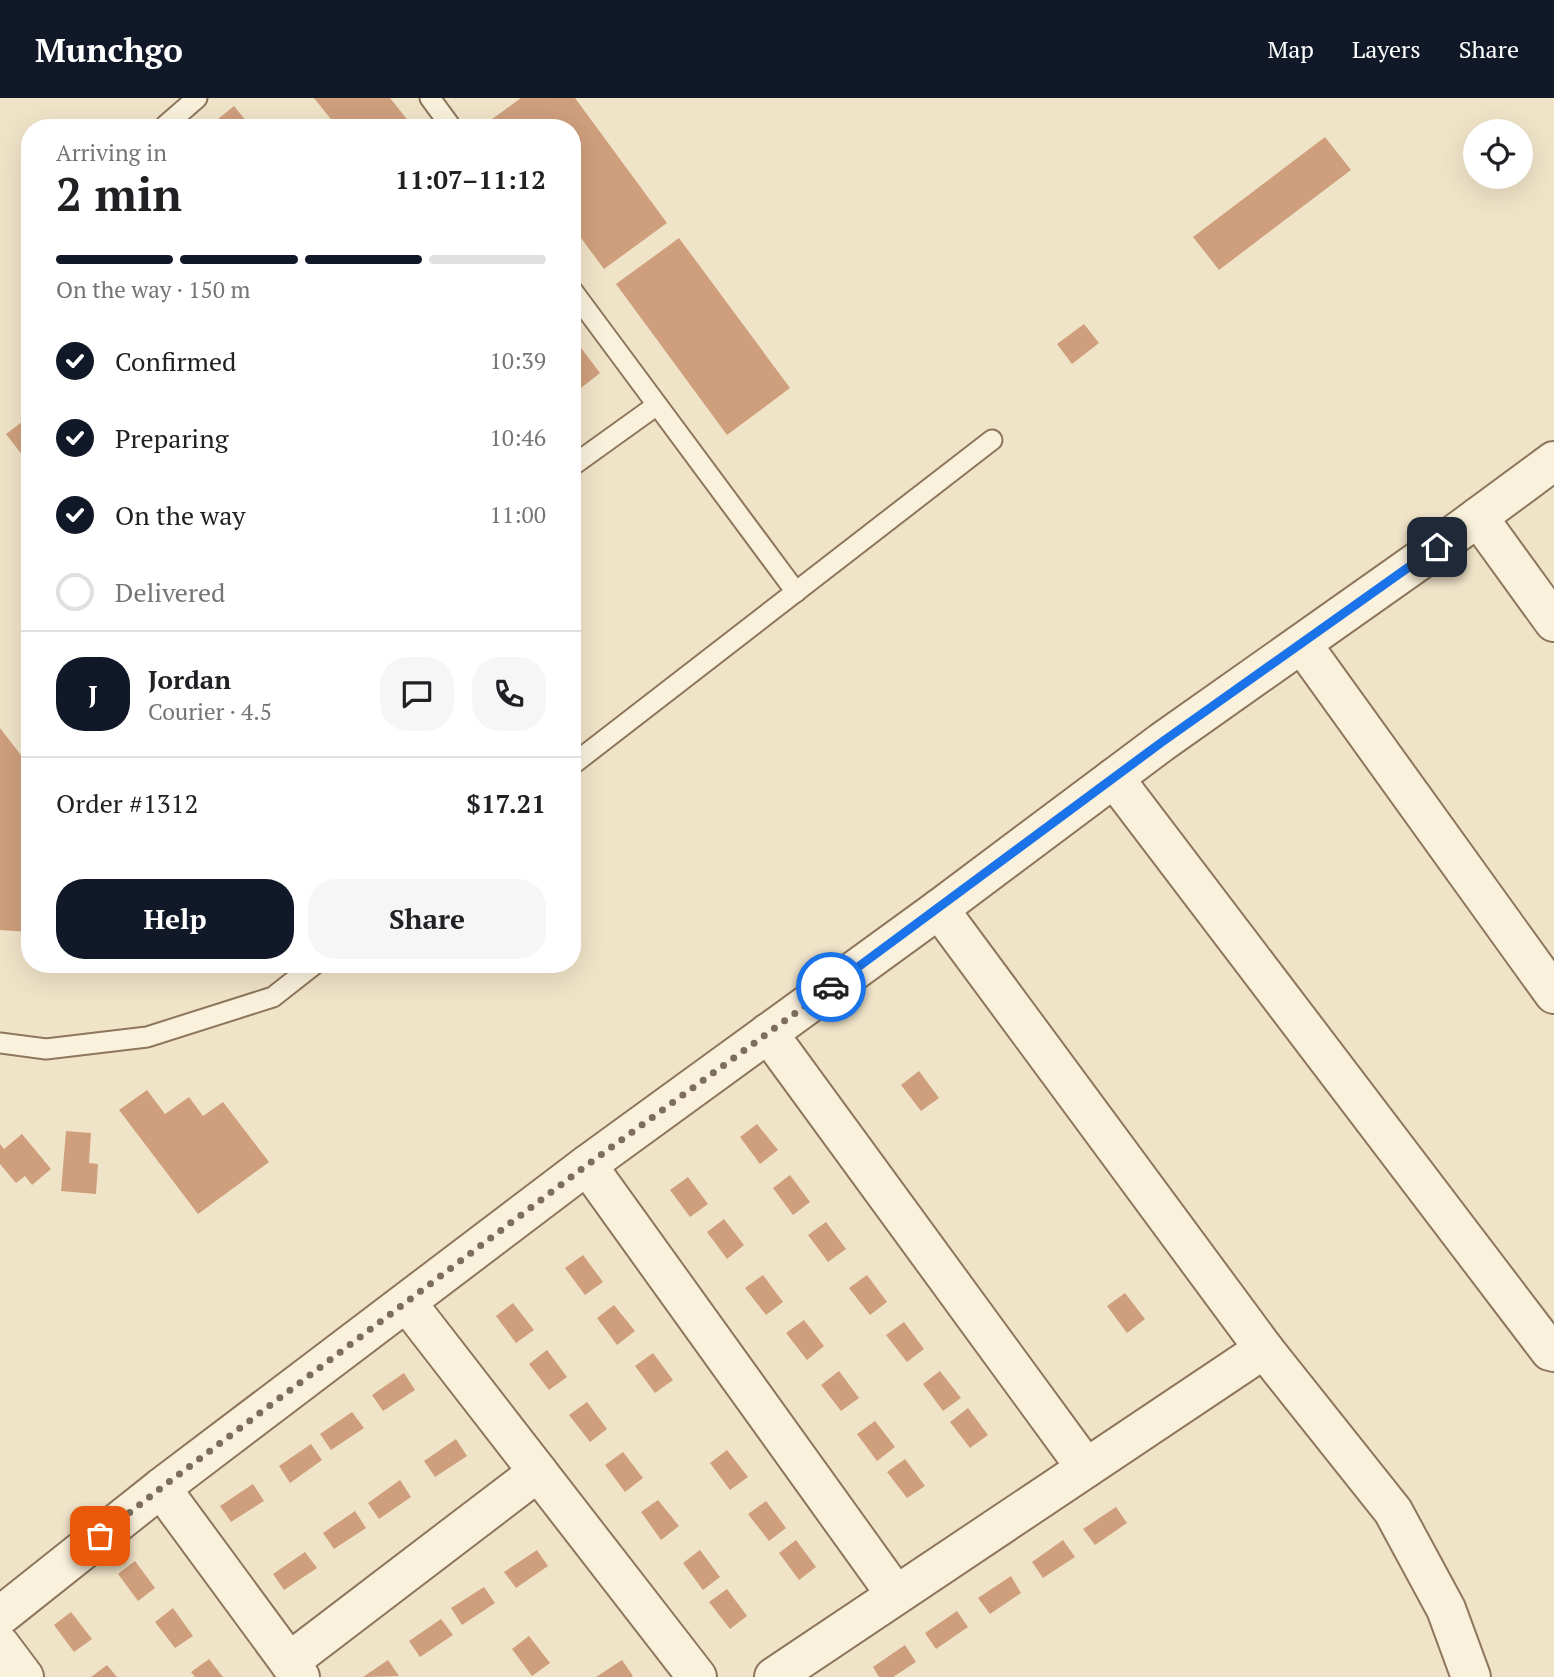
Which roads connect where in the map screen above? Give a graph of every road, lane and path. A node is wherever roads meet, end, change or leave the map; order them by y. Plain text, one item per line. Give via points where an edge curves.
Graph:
1 (197, 98) edge
2 (430, 98) edge
3 (173, 119) edge
4 (445, 119) edge
5 (581, 302) edge
6 (657, 405) junction
7 (992, 440) dead end
8 (581, 460) edge
9 (1554, 461) edge
10 (1478, 517) junction
11 (796, 592) junction
12 (1554, 622) edge
13 (1302, 644) junction
14 (581, 758) edge
15 (1114, 778) junction
16 (939, 909) junction
17 (304, 973) edge
18 (1554, 994) edge
19 (768, 1033) junction
20 (0, 1043) edge
21 (587, 1165) junction
22 (407, 1303) junction
23 (1264, 1349) junction
24 (1554, 1352) edge
25 (1086, 1468) junction
26 (538, 1472) junction
27 (161, 1488) junction
28 (896, 1595) junction
29 (0, 1616) edge
30 (0, 1645) edge
31 (294, 1670) edge
32 (24, 1677) edge
33 (697, 1677) edge
34 (774, 1677) edge
35 (1471, 1677) edge

1 - 3 lane
2 - 4 lane
5 - 6 lane
6 - 8 lane
6 - 11 lane
7 - 11 lane
9 - 10 street
10 - 12 street
10 - 13 street
11 - 14 lane
13 - 15 street
13 - 18 street
15 - 16 street
15 - 24 street
16 - 19 street
16 - 23 street
17 - 20 lane via 273,997 147,1037 46,1049
19 - 21 street
19 - 25 street
21 - 22 street
21 - 28 street
22 - 26 street
22 - 27 street
23 - 25 street
23 - 35 street via 1392,1511 1446,1609
25 - 28 street
26 - 31 street
26 - 33 street
27 - 29 street
27 - 31 street
28 - 34 street
30 - 32 street

